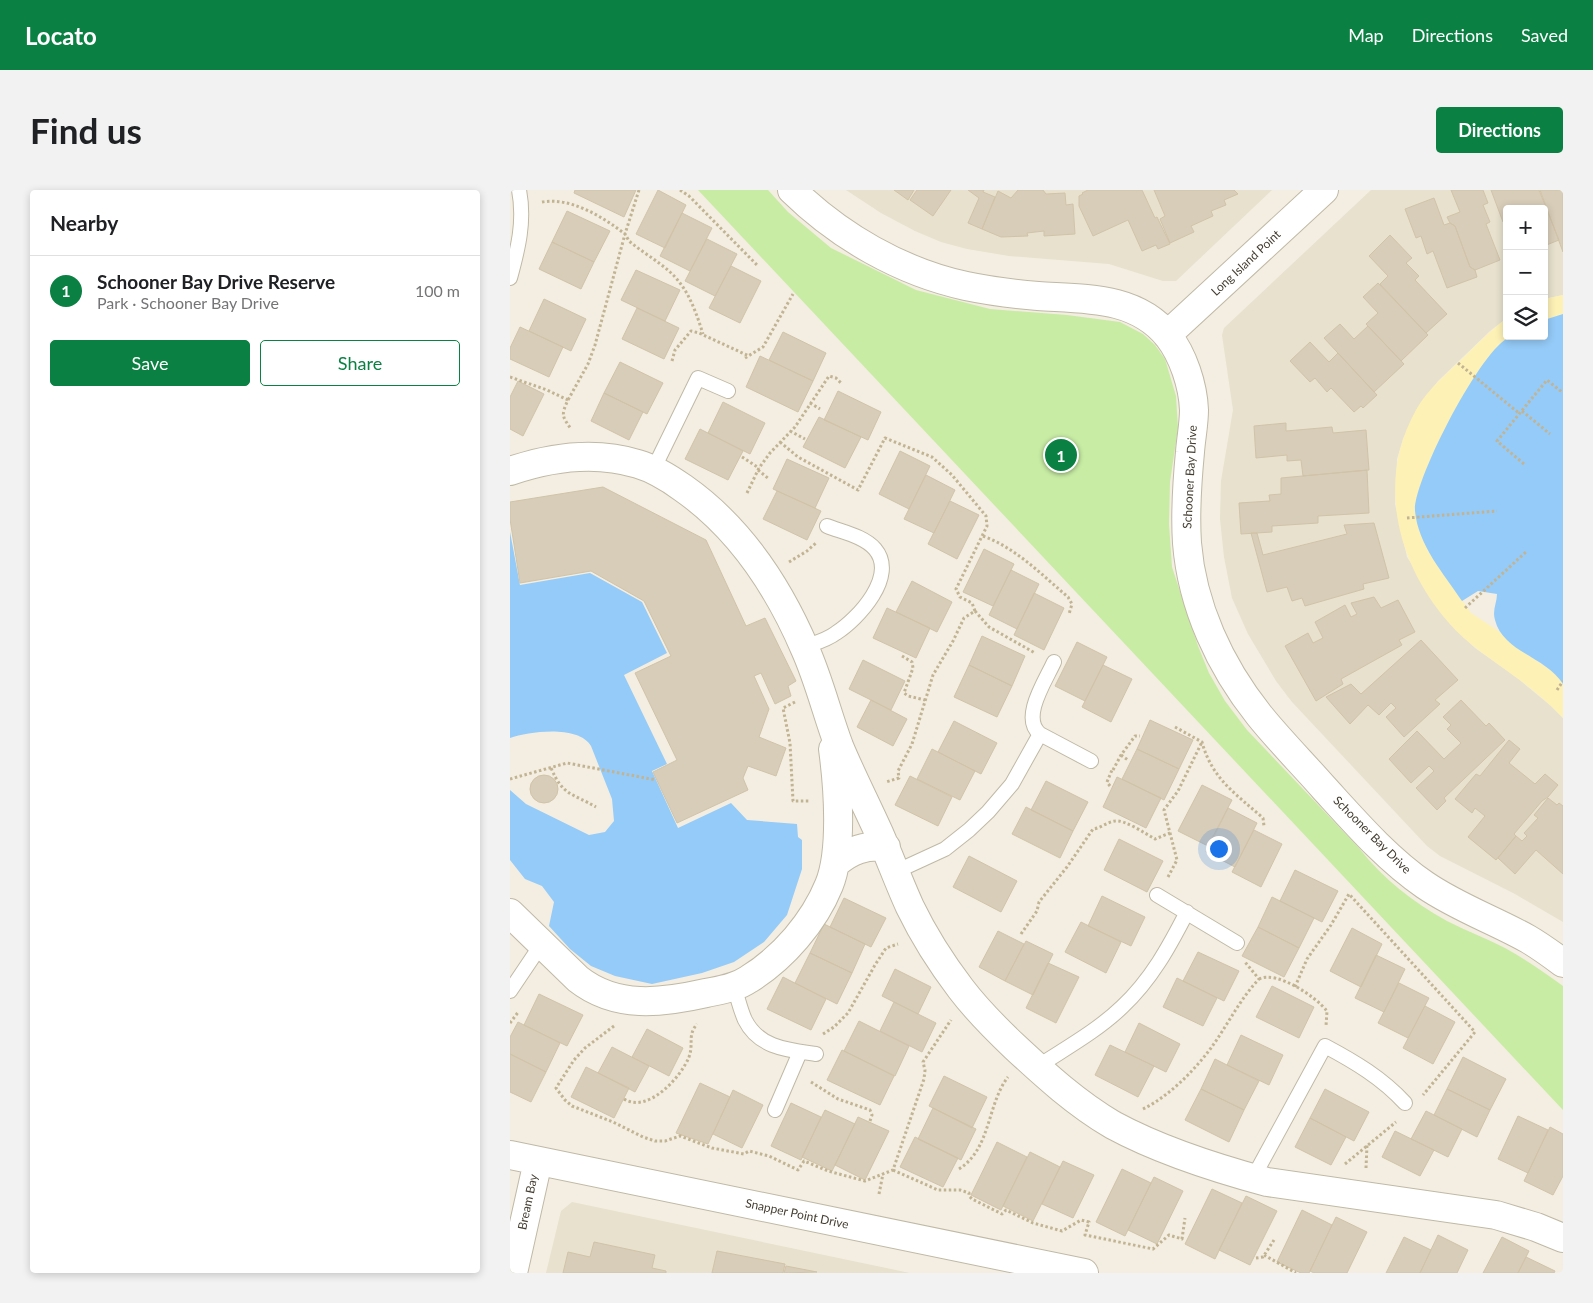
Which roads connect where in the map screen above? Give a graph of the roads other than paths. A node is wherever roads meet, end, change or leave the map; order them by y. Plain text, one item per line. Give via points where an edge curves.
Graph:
1 (519, 190) edge
2 (792, 190) edge
3 (1324, 190) edge
4 (510, 278) edge
5 (1167, 335) junction
6 (728, 391) dead end
7 (653, 470) junction
8 (510, 471) edge
9 (827, 526) road end
10 (804, 647) junction
11 (1054, 662) road end
12 (1040, 734) junction
13 (1091, 761) dead end
14 (849, 797) junction
15 (886, 847) junction
16 (836, 863) junction
17 (896, 872) junction
18 (1157, 895) road end
19 (1187, 912) junction
20 (510, 914) edge
21 (1237, 943) dead end
22 (541, 945) junction
23 (1563, 963) edge
24 (729, 988) junction
25 (510, 991) edge
26 (800, 1052) junction
27 (816, 1054) dead end
28 (1031, 1062) junction
29 (1405, 1103) dead end
30 (774, 1110) dead end
31 (510, 1155) edge
32 (538, 1161) junction
33 (1253, 1178) junction
34 (1563, 1238) edge
35 (1079, 1272) edge
36 (513, 1273) edge

1 - 4 lane via 522,205 520,236
2 - 5 street, Schooner Bay Drive via 855,240 926,274 964,286 1009,294 1102,300 1145,315
3 - 5 street, Long Island Point
5 - 23 street, Schooner Bay Drive via 1186,369 1194,409 1185,515 1190,572 1208,633 1236,683 1258,714 1332,797 1408,872 1442,896 1527,939
6 - 7 lane via 698,378
7 - 8 street via 634,463 590,457 551,460
7 - 10 street via 675,482 714,512 740,540 767,576
9 - 10 lane via 873,547 882,562 882,575 872,596 848,625 830,637
10 - 14 street via 840,748
11 - 12 lane via 1032,713 1033,726
12 - 13 lane
12 - 17 lane via 1016,778 988,812 945,849
14 - 15 street
14 - 16 street
15 - 16 street via 856,849
15 - 17 street
16 - 24 street via 824,896 803,929 765,968
17 - 28 street via 924,934 967,997
18 - 19 lane
19 - 21 lane
19 - 28 lane via 1160,961 1130,1000 1091,1033
20 - 22 street
22 - 24 street via 591,988 611,996 646,1002 673,1000
22 - 25 lane
24 - 26 lane via 757,1037 771,1045
26 - 27 lane
26 - 30 lane
28 - 33 street via 1113,1125 1200,1163
29 - 33 lane via 1380,1078 1325,1046
31 - 32 street, Snapper Point Drive
32 - 35 street, Snapper Point Drive
32 - 36 street, Bream Bay
33 - 34 street via 1496,1215

